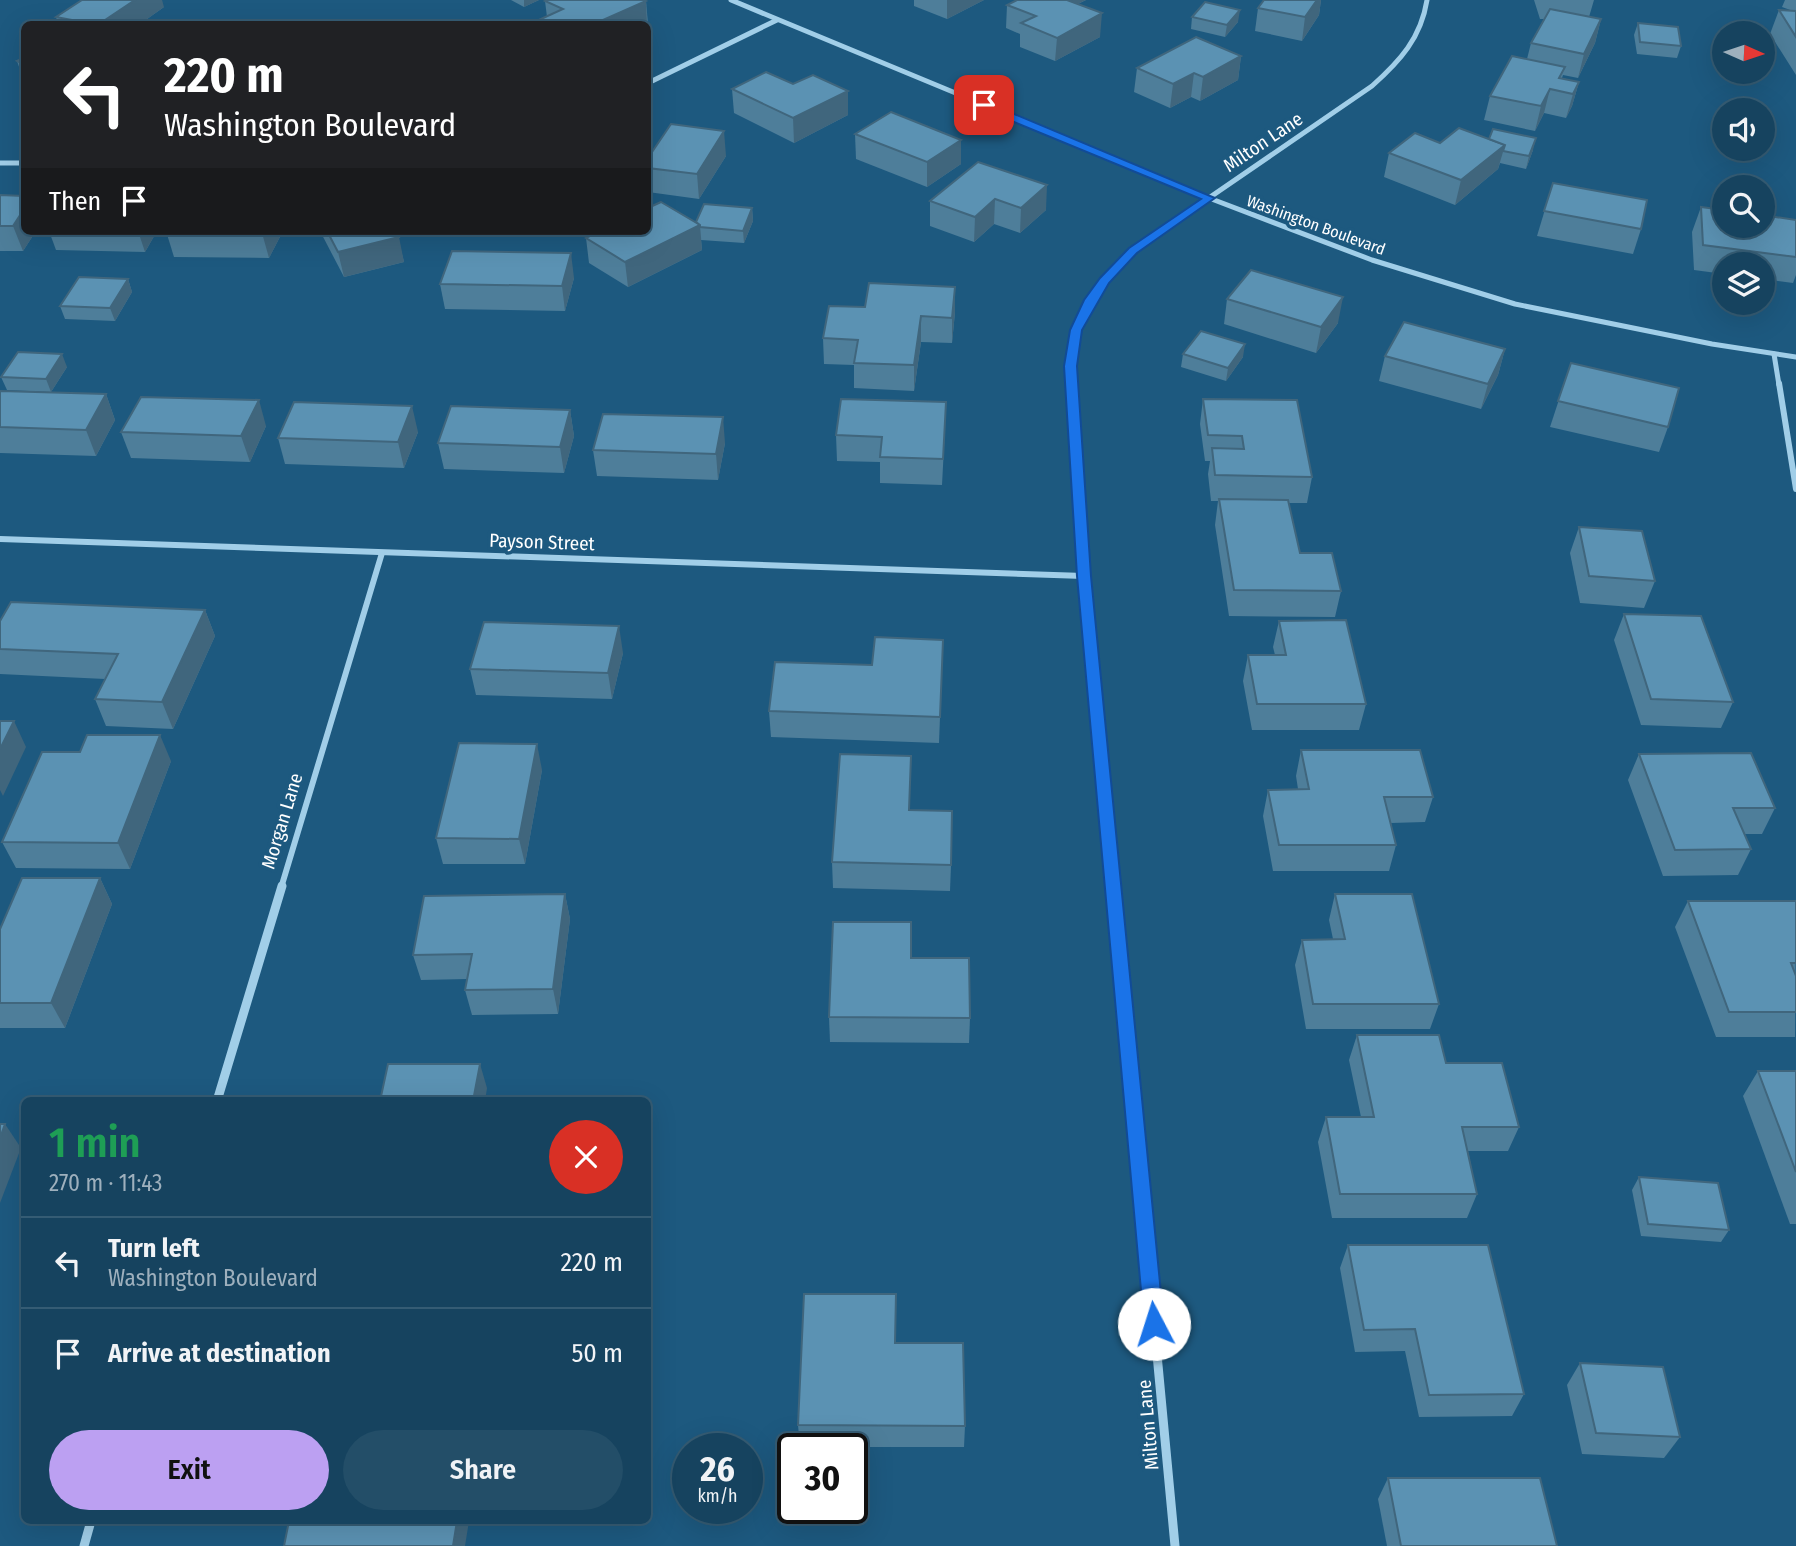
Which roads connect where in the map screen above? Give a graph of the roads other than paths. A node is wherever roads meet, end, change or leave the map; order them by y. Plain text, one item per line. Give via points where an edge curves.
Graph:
1 (731, 0) edge
2 (1427, 0) edge
3 (777, 20) junction
4 (651, 82) edge
5 (0, 163) edge
6 (21, 163) edge
7 (1209, 198) junction
8 (1774, 354) junction
9 (1796, 357) edge
10 (1796, 489) edge
11 (0, 539) edge
12 (382, 552) junction
13 (1084, 576) junction
14 (218, 1097) edge
15 (90, 1524) edge
16 (84, 1546) edge
17 (1175, 1546) edge

1 - 3 street, Washington Boulevard
2 - 7 street, Milton Lane via 1418,39 1406,56 1372,86
3 - 4 street
3 - 7 street, Washington Boulevard
5 - 6 street
7 - 8 street, Washington Boulevard via 1372,260 1515,304
7 - 13 street, Milton Lane via 1133,250 1090,300 1076,330 1071,404
8 - 9 street, Washington Boulevard
8 - 10 street
11 - 12 street, Payson Street
12 - 13 street, Payson Street
12 - 14 street, Morgan Lane
13 - 17 street, Milton Lane
15 - 16 street

